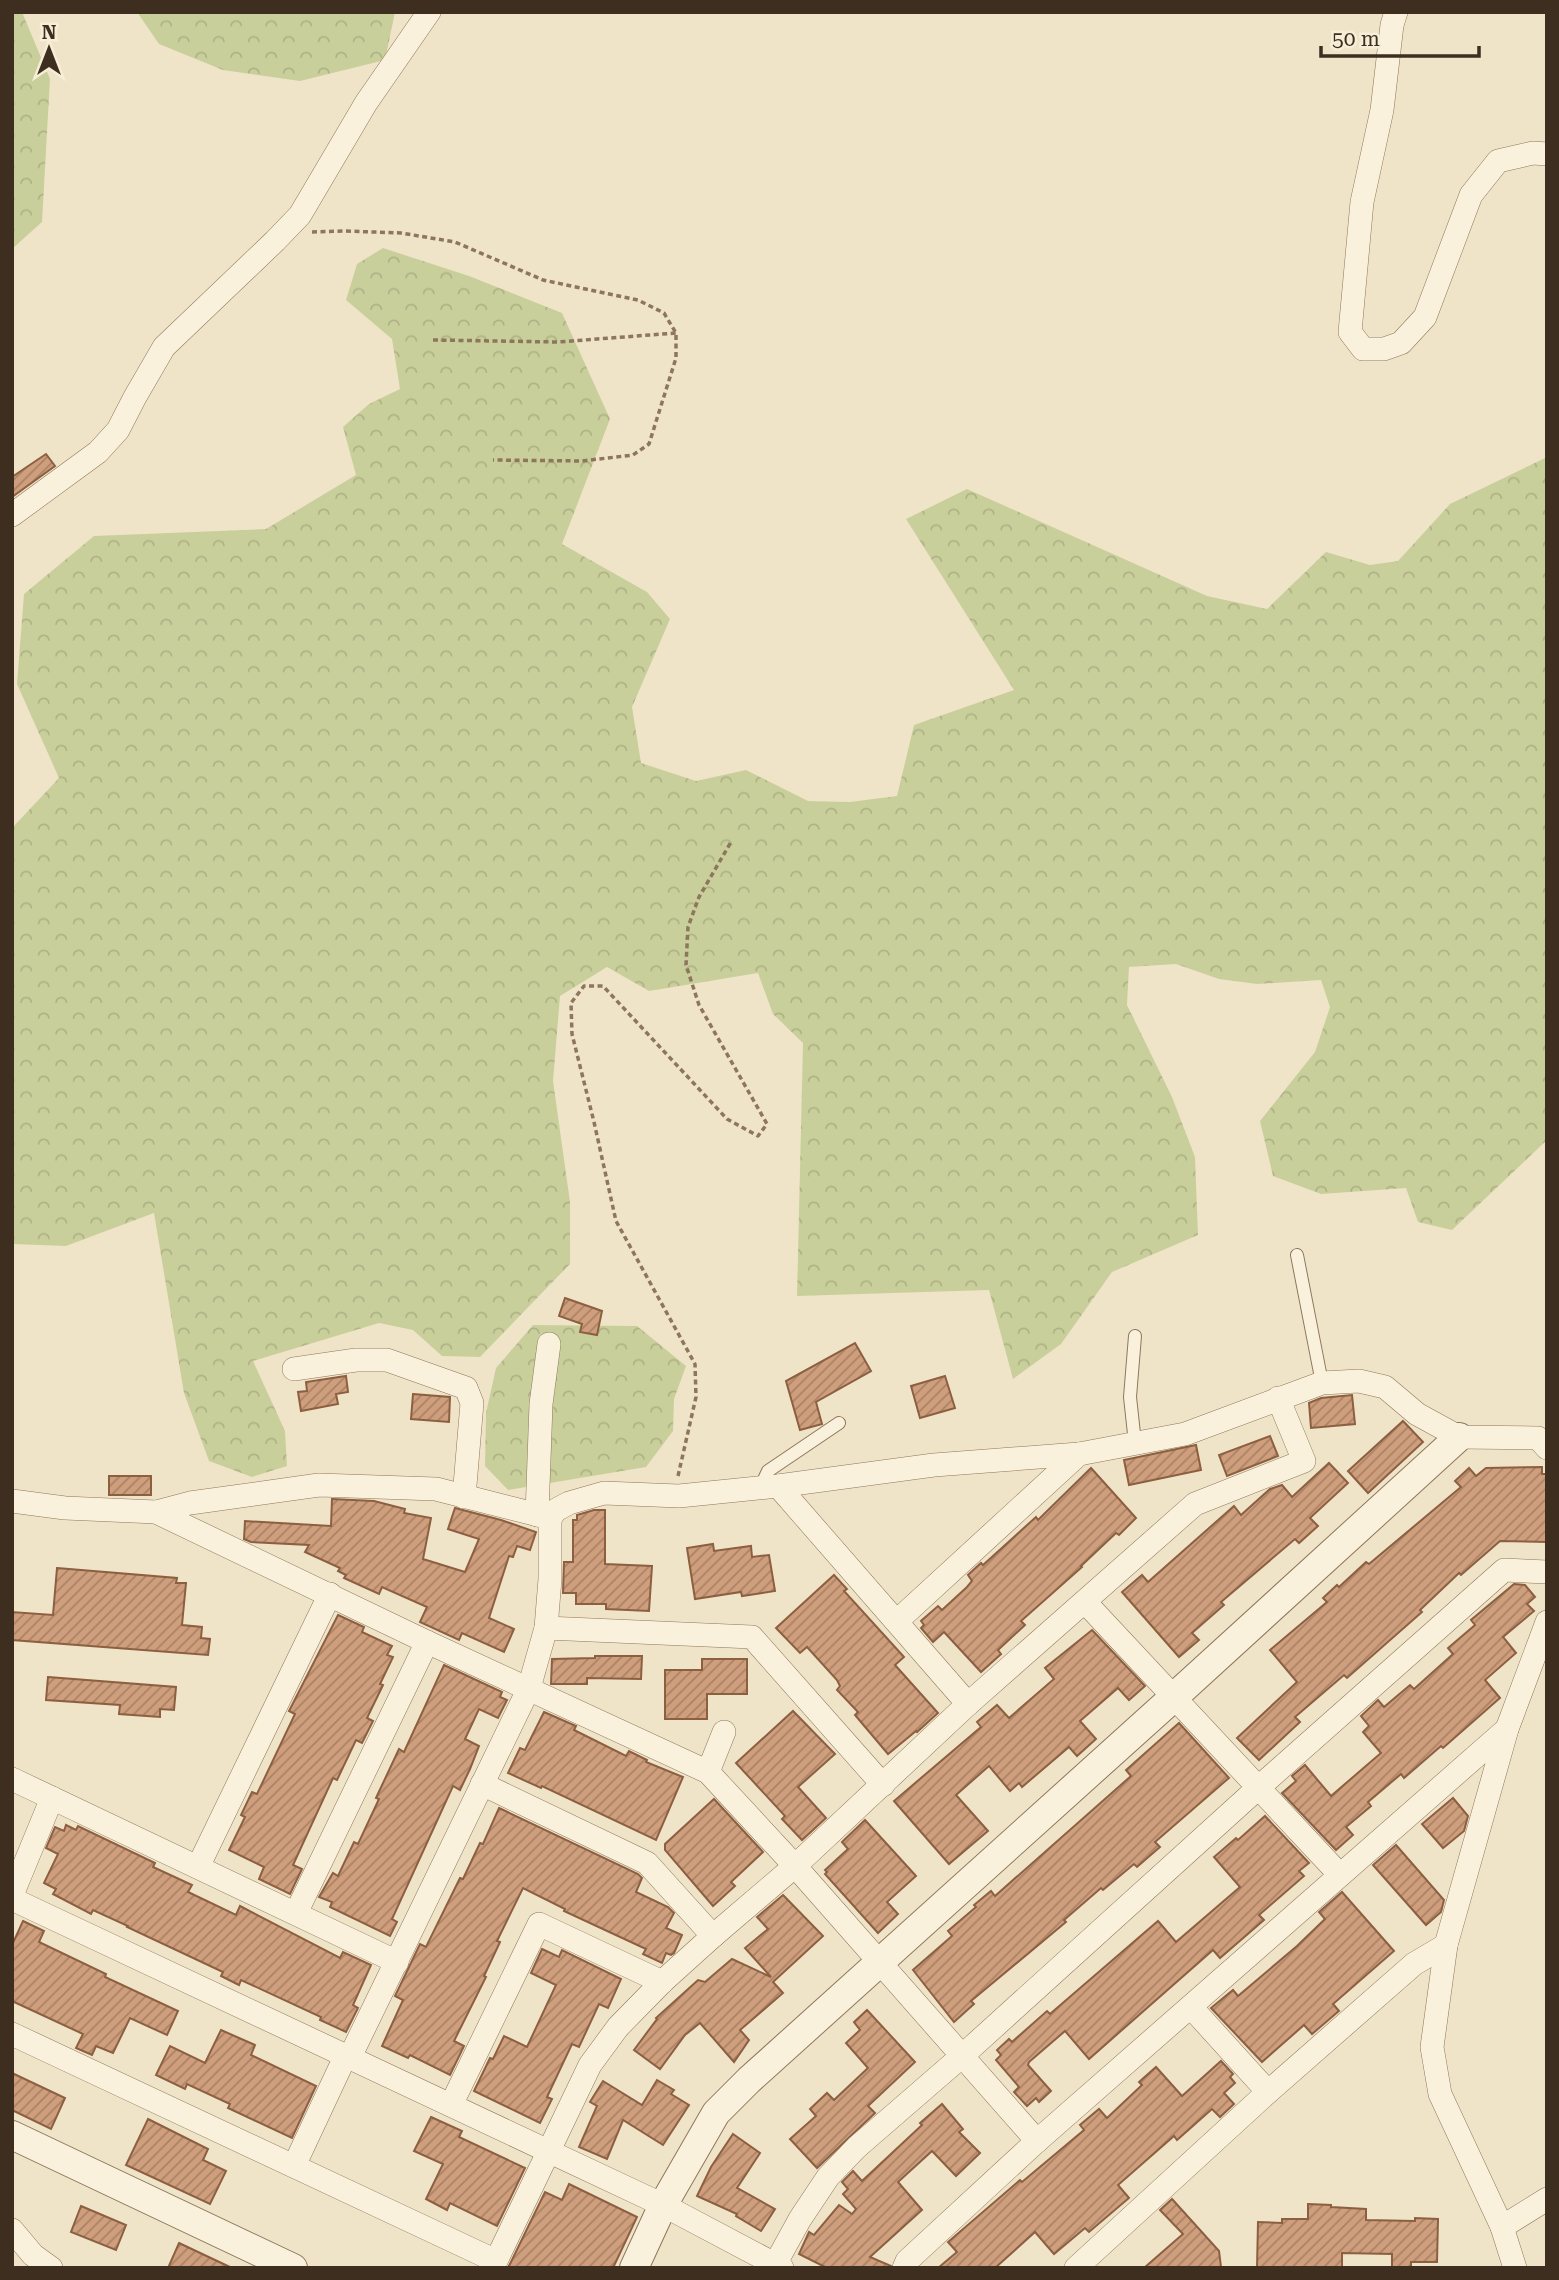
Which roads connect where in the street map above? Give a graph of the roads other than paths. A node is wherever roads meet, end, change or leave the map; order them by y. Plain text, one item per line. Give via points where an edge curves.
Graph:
1 (429, 12) edge
2 (1396, 12) edge
3 (1547, 154) edge
4 (12, 515) edge
5 (1297, 1255) dead end
6 (1135, 1336) dead end
7 (549, 1344) dead end
8 (294, 1369) dead end
9 (1322, 1383) junction
10 (1278, 1398) junction
11 (839, 1423) dead end
12 (1459, 1437) junction
13 (1544, 1437) edge
14 (1135, 1443) junction
15 (1079, 1454) junction
16 (769, 1487) junction
17 (464, 1497) junction
18 (12, 1501) edge
19 (156, 1512) junction
20 (543, 1517) junction
21 (1547, 1572) edge
22 (330, 1594) junction
23 (1085, 1602) junction
24 (897, 1621) junction
25 (1547, 1622) edge
26 (546, 1628) junction
27 (427, 1642) junction
28 (528, 1688) junction
29 (1174, 1697) junction
30 (968, 1704) junction
31 (1507, 1729) junction
32 (724, 1732) dead end
33 (708, 1772) junction
34 (12, 1779) edge
35 (482, 1784) junction
36 (883, 1785) junction
37 (1258, 1788) junction
38 (52, 1798) junction
39 (795, 1866) junction
40 (198, 1867) junction
41 (1340, 1875) junction
42 (12, 1897) edge
43 (296, 1913) junction
44 (713, 1936) junction
45 (1446, 1945) junction
46 (397, 1962) junction
47 (879, 1962) junction
48 (662, 1982) junction
49 (1191, 2007) junction
50 (12, 2034) edge
51 (962, 2056) junction
52 (347, 2058) junction
53 (1268, 2092) junction
54 (451, 2105) junction
55 (12, 2135) edge
56 (1037, 2141) junction
57 (548, 2151) junction
58 (294, 2166) junction
59 (1547, 2199) edge
60 (663, 2205) junction
61 (1502, 2227) junction
62 (12, 2230) edge
63 (776, 2267) edge
64 (51, 2268) edge
65 (293, 2268) edge
66 (634, 2268) edge
67 (904, 2268) edge
68 (1076, 2268) edge
69 (1515, 2268) edge

1 - 4 street via 366,103 300,215 164,346 118,430 98,452
2 - 3 street via 1362,202 1351,306 1350,332 1363,349 1401,343 1425,317 1471,195 1498,161
5 - 9 lane
6 - 14 lane via 1130,1397
7 - 20 street via 541,1404
8 - 17 street via 387,1360 466,1388 472,1403
9 - 10 street
9 - 12 street via 1359,1381 1385,1387 1418,1414
10 - 14 street via 1185,1434
10 - 23 street via 1304,1461 1195,1504
11 - 16 lane via 768,1472
12 - 13 street
12 - 29 street
14 - 15 street
15 - 16 street via 934,1465
15 - 24 street
16 - 20 street via 679,1496 604,1493 569,1503
16 - 24 street
17 - 19 street via 436,1489 319,1485
17 - 20 street
18 - 19 street
19 - 22 street
20 - 26 street via 550,1579
21 - 37 street via 1504,1570
22 - 27 street
22 - 40 street
23 - 29 street
23 - 30 street
24 - 30 street
25 - 31 street
26 - 28 street
26 - 36 street via 752,1637
27 - 28 street
27 - 43 street
28 - 33 street
28 - 35 street
29 - 37 street
29 - 47 street
30 - 36 street
31 - 41 street
31 - 45 street
32 - 33 street
33 - 39 street
34 - 38 street
35 - 44 street via 647,1863
35 - 46 street
36 - 39 street
37 - 41 street
37 - 51 street
38 - 40 street
38 - 42 street
39 - 44 street
39 - 47 street
40 - 43 street
41 - 49 street
42 - 52 street
43 - 46 street
44 - 48 street
45 - 53 street via 1414,1964
45 - 61 street via 1432,2048 1440,2094
46 - 52 street
47 - 51 street
47 - 60 street via 716,2113
48 - 54 street via 538,1924
48 - 57 street via 618,2027 590,2065
49 - 53 street
49 - 56 street
50 - 58 street
51 - 56 street
51 - 63 street via 828,2177
52 - 54 street
52 - 58 street
53 - 68 street
54 - 57 street
55 - 65 street
56 - 67 street
57 - 58 street via 496,2261
57 - 60 street
59 - 61 street
60 - 63 street
60 - 66 street
61 - 69 street
62 - 64 street

